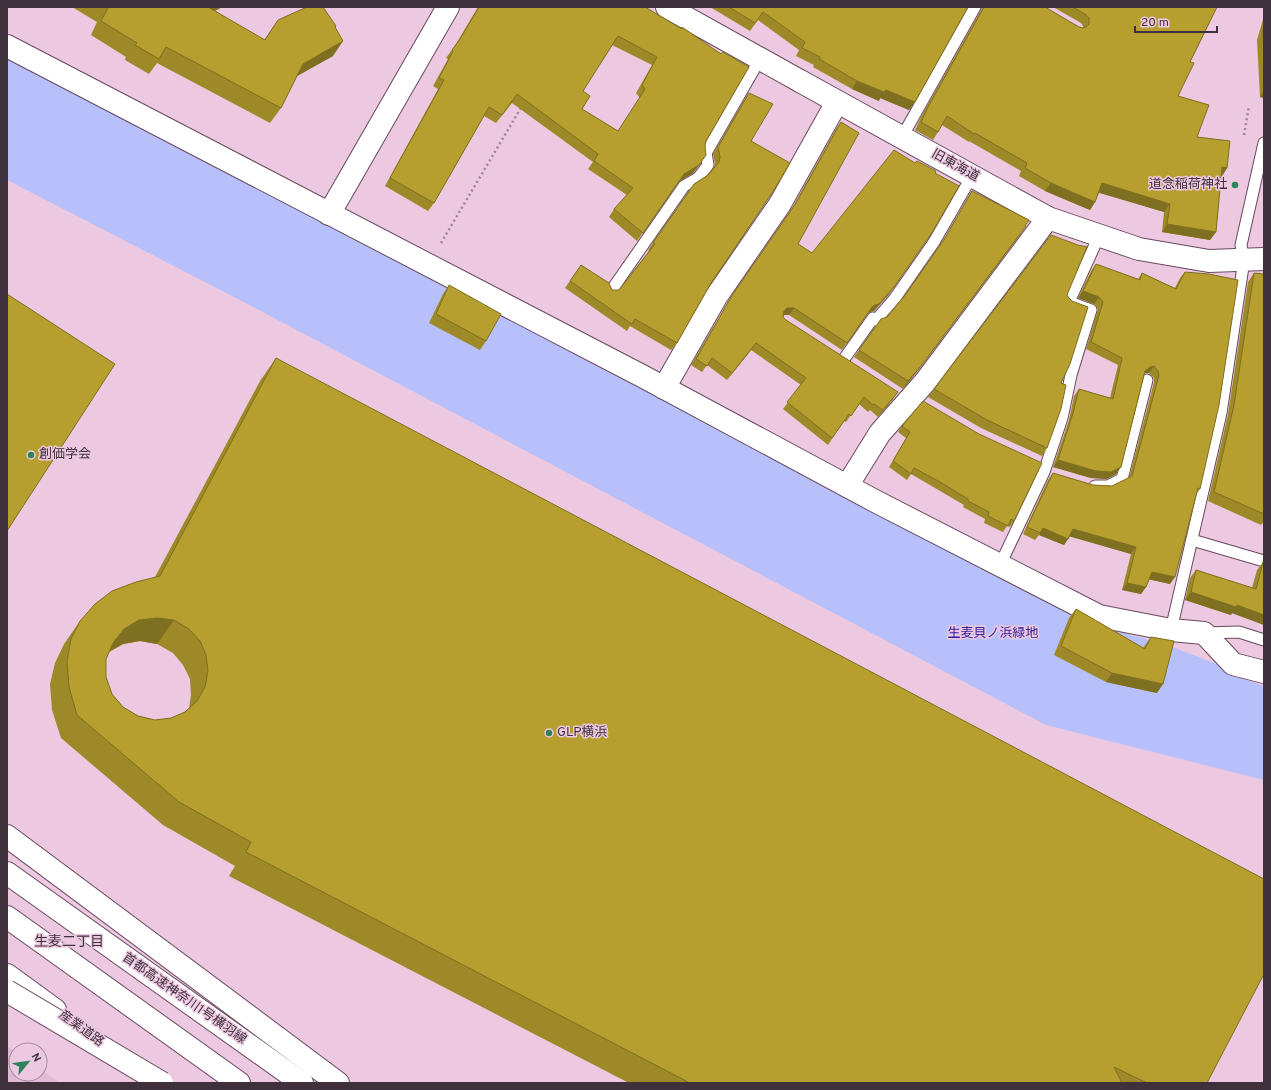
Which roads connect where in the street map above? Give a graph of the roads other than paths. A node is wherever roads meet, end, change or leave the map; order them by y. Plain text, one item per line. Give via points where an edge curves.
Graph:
1 (448, 7) edge
2 (667, 7) edge
3 (975, 7) edge
4 (7, 46) edge
5 (760, 59) junction
6 (838, 102) junction
7 (902, 137) junction
8 (1264, 143) edge
9 (972, 176) junction
10 (330, 214) junction
11 (1048, 218) junction
12 (1100, 236) junction
13 (1254, 260) edge
14 (610, 291) edge
15 (844, 359) edge
16 (1147, 380) edge
17 (664, 388) junction
18 (1082, 483) edge
19 (847, 486) junction
20 (1192, 540) junction
21 (1264, 561) edge
22 (1000, 565) junction
23 (1171, 630) junction
24 (1204, 633) junction
25 (1264, 640) edge
26 (1264, 672) edge
27 (11, 838) edge
28 (7, 873) edge
29 (7, 917) edge
30 (7, 934) edge
31 (10, 986) edge
32 (202, 1056) junction
33 (154, 1083) edge
34 (162, 1083) edge
35 (239, 1083) edge
36 (302, 1083) edge
37 (338, 1083) edge

1 - 10 main road
2 - 5 main road, 旧東海道
3 - 7 lane
4 - 10 main road
5 - 6 main road, 旧東海道
5 - 14 lane via 706,153 708,165 698,178 684,186
6 - 7 main road, 旧東海道
6 - 17 main road via 780,204 716,298
7 - 9 main road, 旧東海道
8 - 13 lane via 1241,245
9 - 11 main road, 旧東海道
9 - 15 lane via 934,242 895,298 876,320 873,318
10 - 17 main road
11 - 12 main road, 旧東海道
11 - 19 main road via 925,382 880,433
12 - 13 main road, 旧東海道 via 1147,251 1209,261
12 - 22 lane via 1069,302 1091,310 1071,375 1062,418 1045,468
13 - 20 lane
16 - 18 lane via 1122,480 1108,486 1090,486
17 - 19 main road
19 - 22 main road
20 - 21 lane
20 - 23 lane
22 - 23 main road via 1099,616
23 - 24 main road
24 - 25 lane via 1239,632
24 - 26 main road via 1233,664
27 - 37 main road
28 - 36 main road, 首都高速神奈川1号横羽線
29 - 32 main road
30 - 32 main road
31 - 33 main road, 産業道路
31 - 34 main road, bridge
32 - 35 main road

